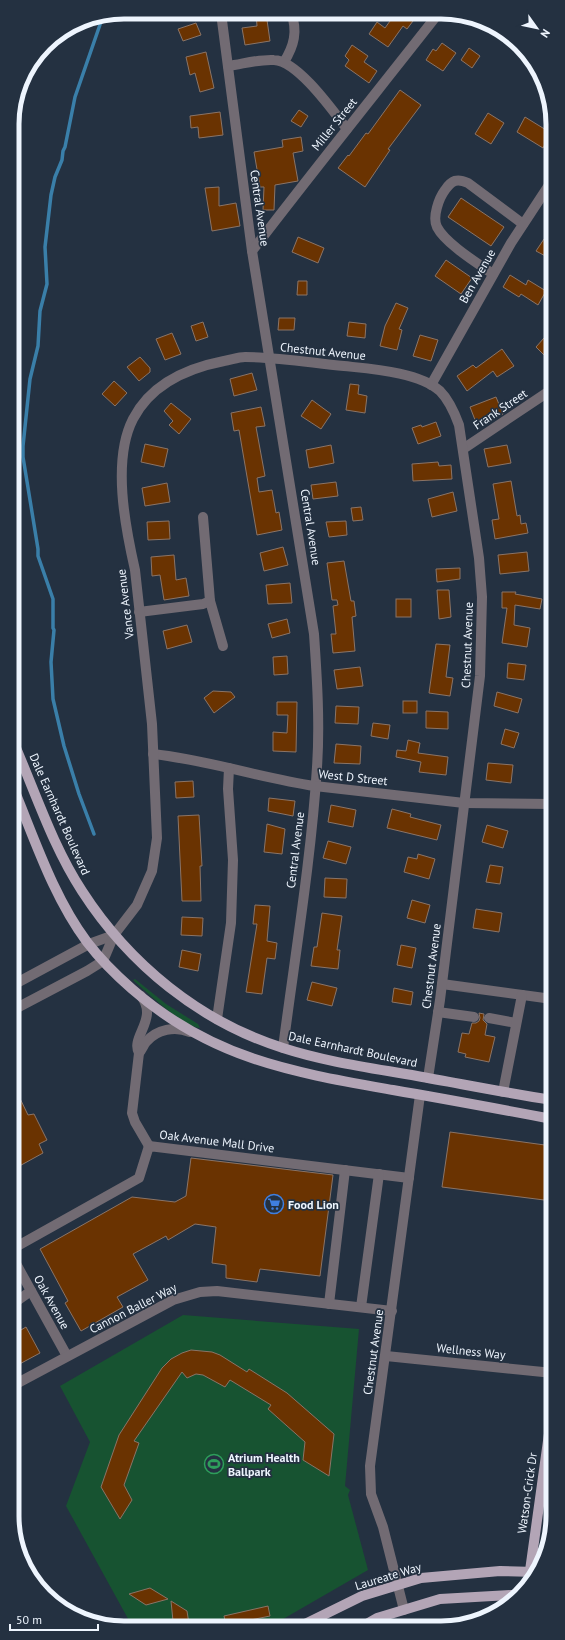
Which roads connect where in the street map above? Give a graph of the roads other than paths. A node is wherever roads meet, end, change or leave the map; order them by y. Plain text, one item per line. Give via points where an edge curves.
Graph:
1 (222, 19) edge
2 (293, 19) edge
3 (434, 19) edge
4 (284, 62) junction
5 (228, 66) junction
6 (347, 129) junction
7 (546, 190) edge
8 (523, 224) junction
9 (252, 251) junction
10 (493, 274) junction
11 (270, 358) junction
12 (431, 385) junction
13 (546, 393) edge
14 (463, 449) junction
15 (203, 517) dead end
16 (210, 601) junction
17 (140, 612) junction
18 (223, 646) dead end
19 (153, 754) junction
20 (19, 755) edge
21 (229, 768) junction
22 (315, 786) junction
23 (19, 801) edge
24 (464, 803) junction
25 (546, 804) edge
26 (114, 935) junction
27 (88, 944) junction
28 (103, 961) junction
29 (19, 982) edge
30 (442, 984) junction
31 (522, 995) junction
32 (141, 996) junction
33 (546, 998) edge
34 (19, 1007) edge
35 (438, 1012) junction
36 (474, 1017) dead end
37 (489, 1018) dead end
38 (217, 1019) junction
39 (516, 1023) junction
40 (190, 1032) junction
41 (283, 1048) junction
42 (139, 1053) junction
43 (428, 1078) junction
44 (503, 1092) junction
45 (420, 1095) junction
46 (546, 1099) edge
47 (546, 1118) edge
48 (149, 1146) junction
49 (346, 1170) junction
50 (379, 1174) junction
51 (409, 1178) junction
52 (19, 1245) edge
53 (19, 1269) edge
54 (31, 1291) junction
55 (19, 1299) edge
56 (330, 1304) junction
57 (361, 1307) junction
58 (392, 1311) junction
59 (67, 1356) junction
60 (386, 1356) junction
61 (546, 1372) edge
62 (19, 1382) edge
63 (546, 1463) edge
64 (534, 1564) edge
65 (529, 1572) edge
66 (398, 1585) junction
67 (508, 1596) edge
68 (404, 1610) junction
69 (311, 1621) edge
70 (372, 1621) edge

1 - 5 street, Central Avenue
2 - 4 street via 294,39 291,51
3 - 6 street, Miller Street
4 - 5 street via 274,60
4 - 6 street via 313,86
5 - 9 street, Central Avenue
6 - 9 street, Miller Street
7 - 8 street, Ben Avenue
8 - 10 street, Ben Avenue
8 - 10 street via 461,180 451,182 443,192 435,211 436,226 444,238
9 - 11 street, Central Avenue
10 - 12 street, Ben Avenue
11 - 12 street, Chestnut Avenue via 378,370 405,375
11 - 17 street, Vance Avenue via 243,357 204,365 178,375 146,399 134,418 126,435 122,468 124,505
11 - 22 street, Central Avenue via 314,634 318,692
12 - 14 street, Chestnut Avenue via 440,392 454,412
13 - 14 street, Frank Street
14 - 24 street, Chestnut Avenue via 482,597 480,676
15 - 16 street
16 - 17 street
16 - 18 street
17 - 19 street, Vance Avenue
19 - 21 street, West D Street
19 - 26 street, Vance Avenue via 157,838 152,871 137,905
20 - 26 main road, Dale Earnhardt Boulevard via 70,871 92,908
21 - 22 street, West D Street
21 - 38 street via 233,860 231,923
22 - 24 street, West D Street
22 - 41 street, Central Avenue
23 - 27 main road via 59,895
24 - 25 street, West D Street
24 - 30 street, Chestnut Avenue
26 - 27 street
26 - 28 street, Vance Avenue
26 - 38 main road, Dale Earnhardt Boulevard via 163,983
27 - 28 main road
27 - 29 street
28 - 32 main road
28 - 34 street
30 - 31 street
30 - 35 street, Chestnut Avenue
31 - 33 street
31 - 39 street
32 - 40 main road
32 - 42 street via 146,1004 147,1013 138,1045
35 - 36 street
35 - 43 street, Chestnut Avenue
37 - 39 street
38 - 41 main road, Dale Earnhardt Boulevard
39 - 44 street
40 - 42 street via 173,1029 163,1031 150,1038
40 - 45 main road via 229,1050 281,1068
41 - 43 main road, Dale Earnhardt Boulevard via 334,1061
42 - 48 street via 132,1113
43 - 44 main road, Dale Earnhardt Boulevard
44 - 46 main road, Dale Earnhardt Boulevard
45 - 47 main road
45 - 51 street, Chestnut Avenue
48 - 49 street, Oak Avenue Mall Drive
48 - 52 street, Oak Avenue Mall Drive via 139,1178
49 - 50 street, Oak Avenue Mall Drive
49 - 56 street
50 - 51 street, Oak Avenue Mall Drive
50 - 57 street
51 - 58 street, Chestnut Avenue
53 - 54 street, Oak Avenue
54 - 55 street
54 - 59 street, Oak Avenue
56 - 57 street, Cannon Baller Way
56 - 59 street, Cannon Baller Way via 218,1291 188,1294
57 - 58 street, Cannon Baller Way
58 - 60 street, Chestnut Avenue
59 - 62 street, Cannon Baller Way
60 - 61 street, Wellness Way
60 - 66 street, Chestnut Avenue via 370,1466 372,1494
63 - 64 main road, Watson-Crick Dr
65 - 66 main road, Laureate Way via 500,1570 421,1578
66 - 68 street, Chestnut Avenue
66 - 69 main road, Laureate Way via 362,1596
67 - 68 main road via 440,1599
68 - 70 main road

